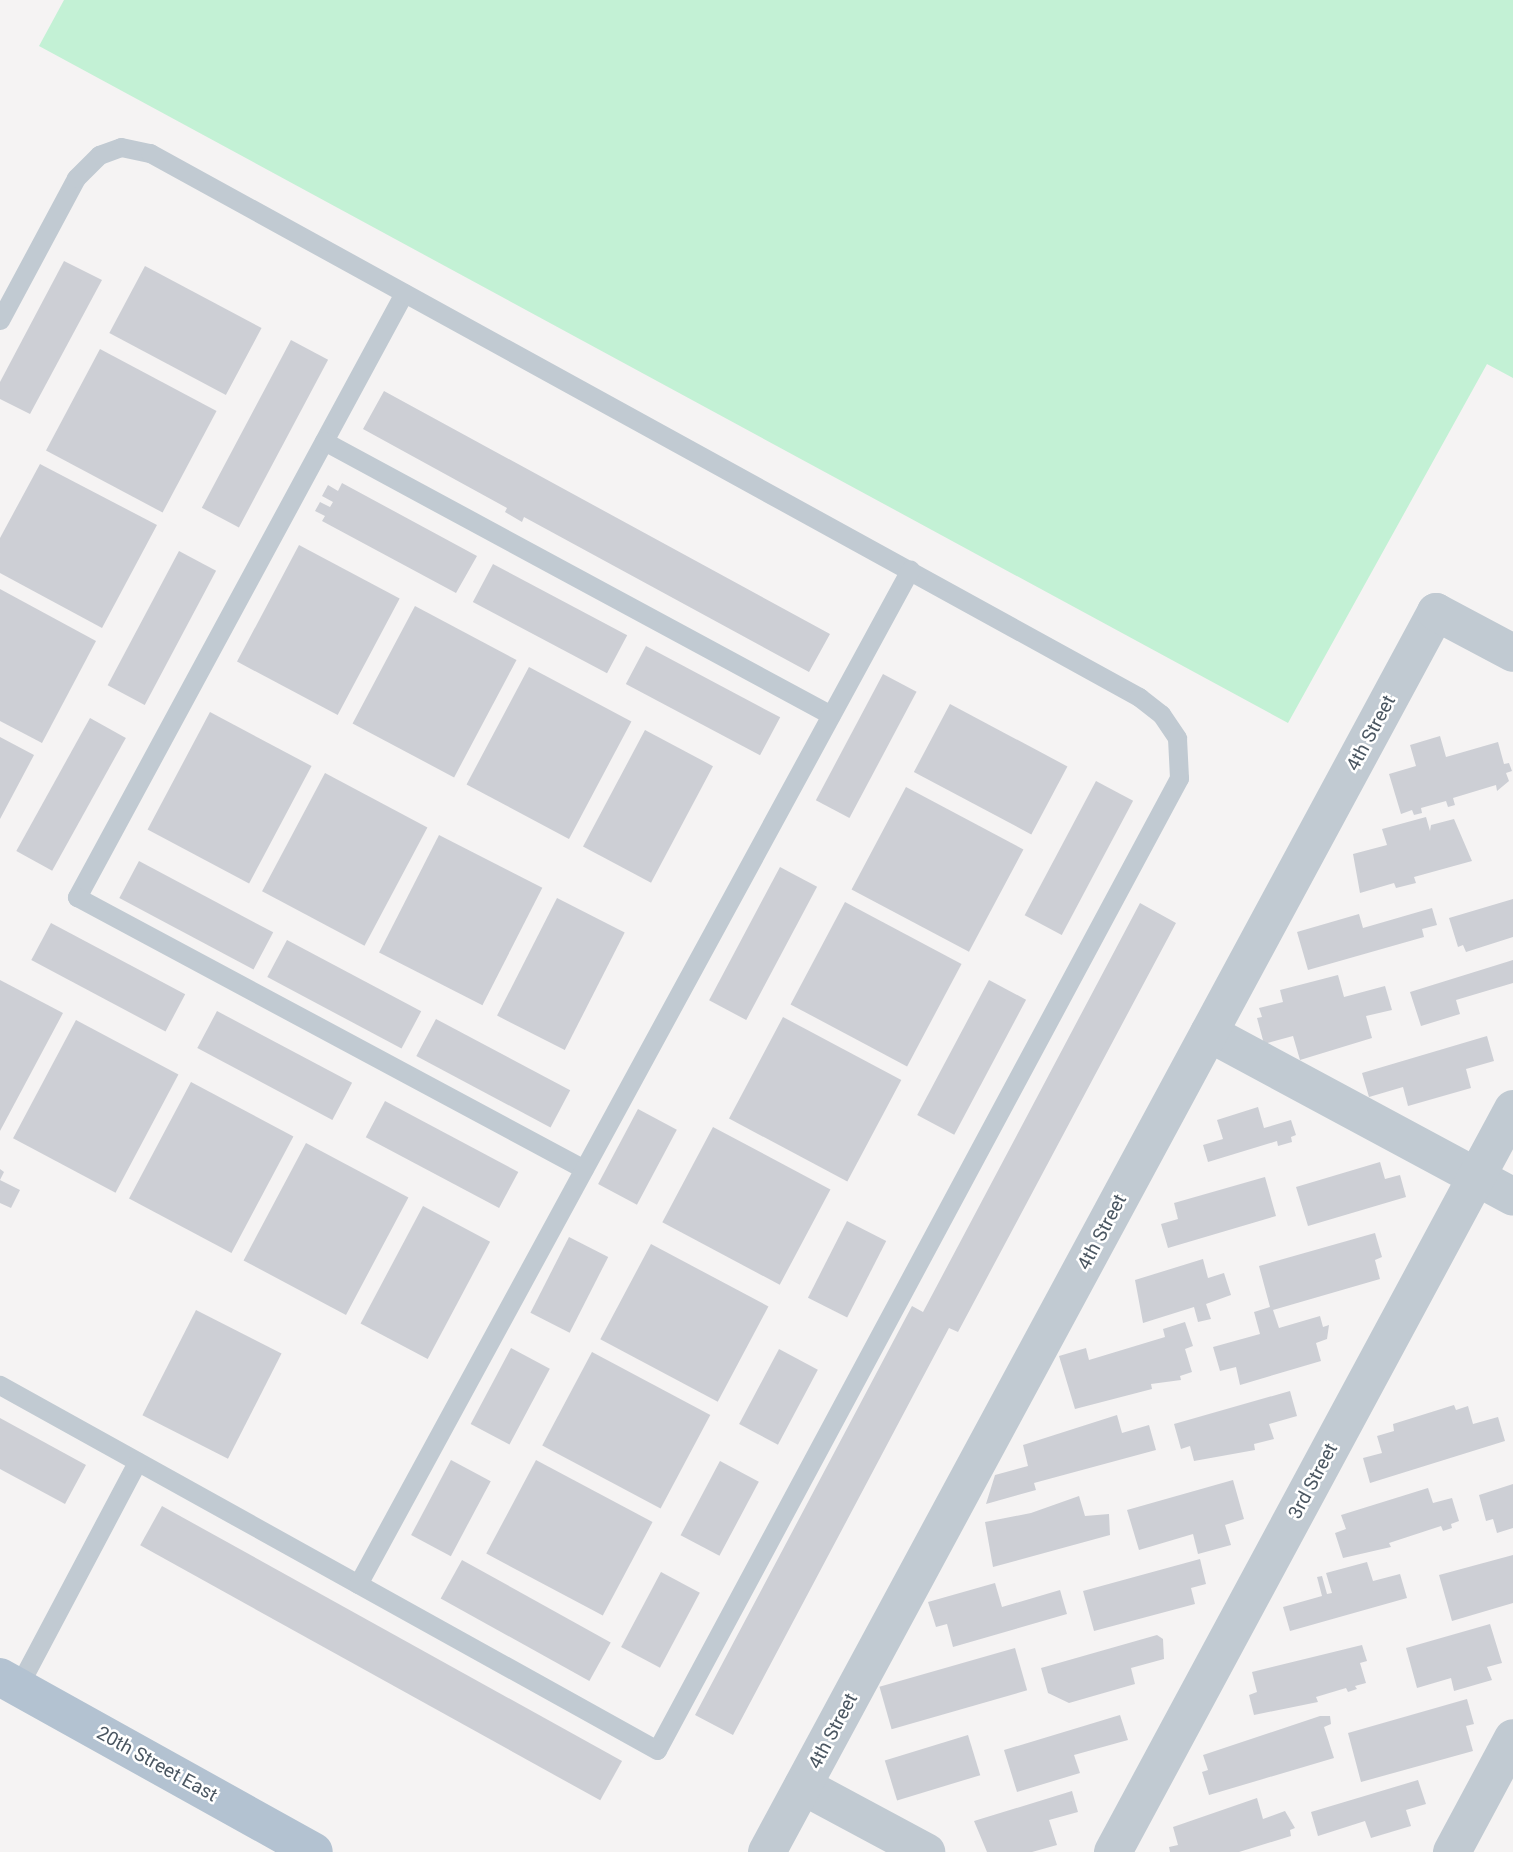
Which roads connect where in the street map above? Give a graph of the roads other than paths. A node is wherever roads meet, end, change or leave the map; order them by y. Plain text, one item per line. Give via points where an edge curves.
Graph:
1 (404, 293) junction
2 (0, 320) edge
3 (324, 441) junction
4 (910, 570) junction
5 (1513, 653) edge
6 (831, 715) junction
7 (1209, 1033) junction
8 (1513, 1109) edge
9 (584, 1169) junction
10 (1477, 1177) junction
11 (1513, 1197) edge
12 (0, 1385) edge
13 (137, 1462) junction
14 (358, 1584) junction
15 (9, 1682) edge
16 (1513, 1738) edge
17 (803, 1786) junction
18 (314, 1852) edge
19 (767, 1852) edge
20 (926, 1852) edge
21 (1112, 1852) edge
22 (1452, 1852) edge

1 - 2 lane via 150,153 121,147 99,155 76,178
1 - 3 lane
1 - 4 lane
3 - 6 lane
3 - 9 lane via 77,897
4 - 6 lane
4 - 14 lane via 1139,697 1161,714 1177,738 1179,778 1163,816 657,1750
5 - 7 street, 4th Street via 1436,611
6 - 9 lane
7 - 10 street
7 - 17 street, 4th Street
8 - 10 street, 3rd Street
9 - 14 lane
10 - 11 street
10 - 21 street, 3rd Street
12 - 13 lane
13 - 14 lane
13 - 15 lane
15 - 18 main road, 20th Street East
16 - 22 street
17 - 19 street, 4th Street
17 - 20 street

